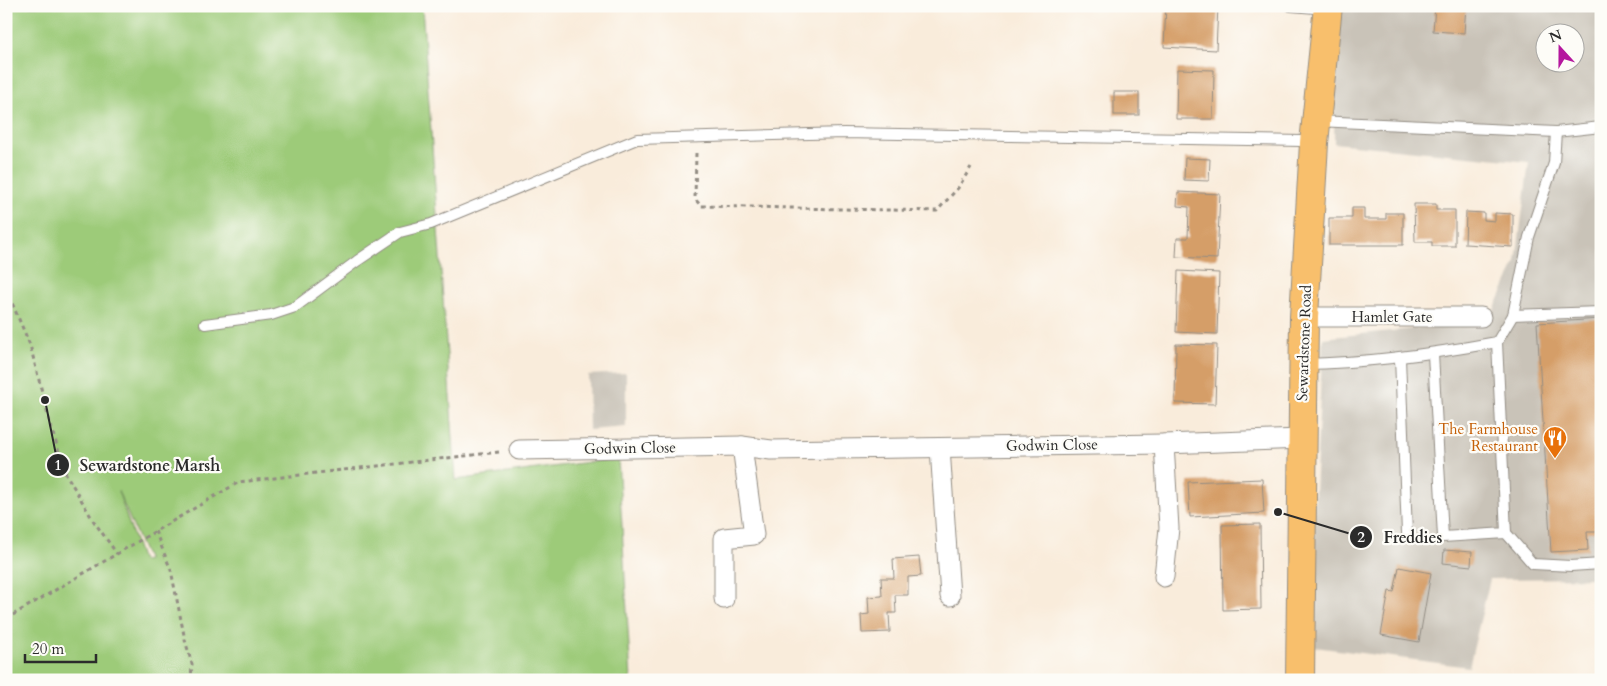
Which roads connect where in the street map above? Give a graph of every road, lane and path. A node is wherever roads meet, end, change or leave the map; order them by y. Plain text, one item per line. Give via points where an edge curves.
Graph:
1 (1291, 6) edge
2 (1328, 8) edge
3 (1601, 127) edge
4 (1315, 132) junction
5 (1556, 132) junction
6 (696, 137) junction
7 (971, 167) dead end
8 (6, 289) edge
9 (1601, 312) edge
10 (1513, 315) junction
11 (1304, 317) junction
12 (1481, 317) dead end
13 (205, 324) dead end
14 (1497, 342) junction
15 (1434, 354) junction
16 (1400, 358) junction
17 (1303, 364) junction
18 (1302, 439) junction
19 (1164, 444) junction
20 (742, 446) junction
21 (940, 448) junction
22 (518, 450) joint
23 (155, 532) junction
24 (1407, 533) dead end
25 (1506, 533) junction
26 (117, 554) junction
27 (1601, 564) edge
28 (1164, 577) dead end
29 (950, 596) dead end
30 (724, 599) dead end
31 (6, 619) edge
32 (191, 680) edge
33 (1300, 680) edge

1 - 2 lane
2 - 4 main road, Sewardstone Road
3 - 5 lane
4 - 5 lane
4 - 6 lane via 1300,141 844,133
4 - 11 main road, Sewardstone Road
5 - 10 lane via 1554,163 1529,237
6 - 7 path via 695,199 701,206 938,211
6 - 13 lane via 637,139 432,224 400,232 295,307 271,315
8 - 26 path via 30,345 66,474
9 - 10 lane
10 - 14 lane
11 - 12 street, Hamlet Gate
11 - 17 main road, Sewardstone Road
14 - 15 lane
14 - 25 lane
15 - 16 lane
15 - 25 lane via 1442,537
16 - 17 lane
16 - 24 lane
17 - 18 main road, Sewardstone Road
18 - 19 street, Godwin Close
18 - 33 main road, Sewardstone Road
19 - 21 street, Godwin Close
19 - 28 street via 1168,528
20 - 21 street, Godwin Close via 771,450
20 - 22 street, Godwin Close
20 - 30 street via 754,536 724,538
21 - 29 street
22 - 23 path via 239,482
23 - 26 path
23 - 32 path via 171,570 192,664
25 - 27 lane via 1533,564
26 - 31 path

